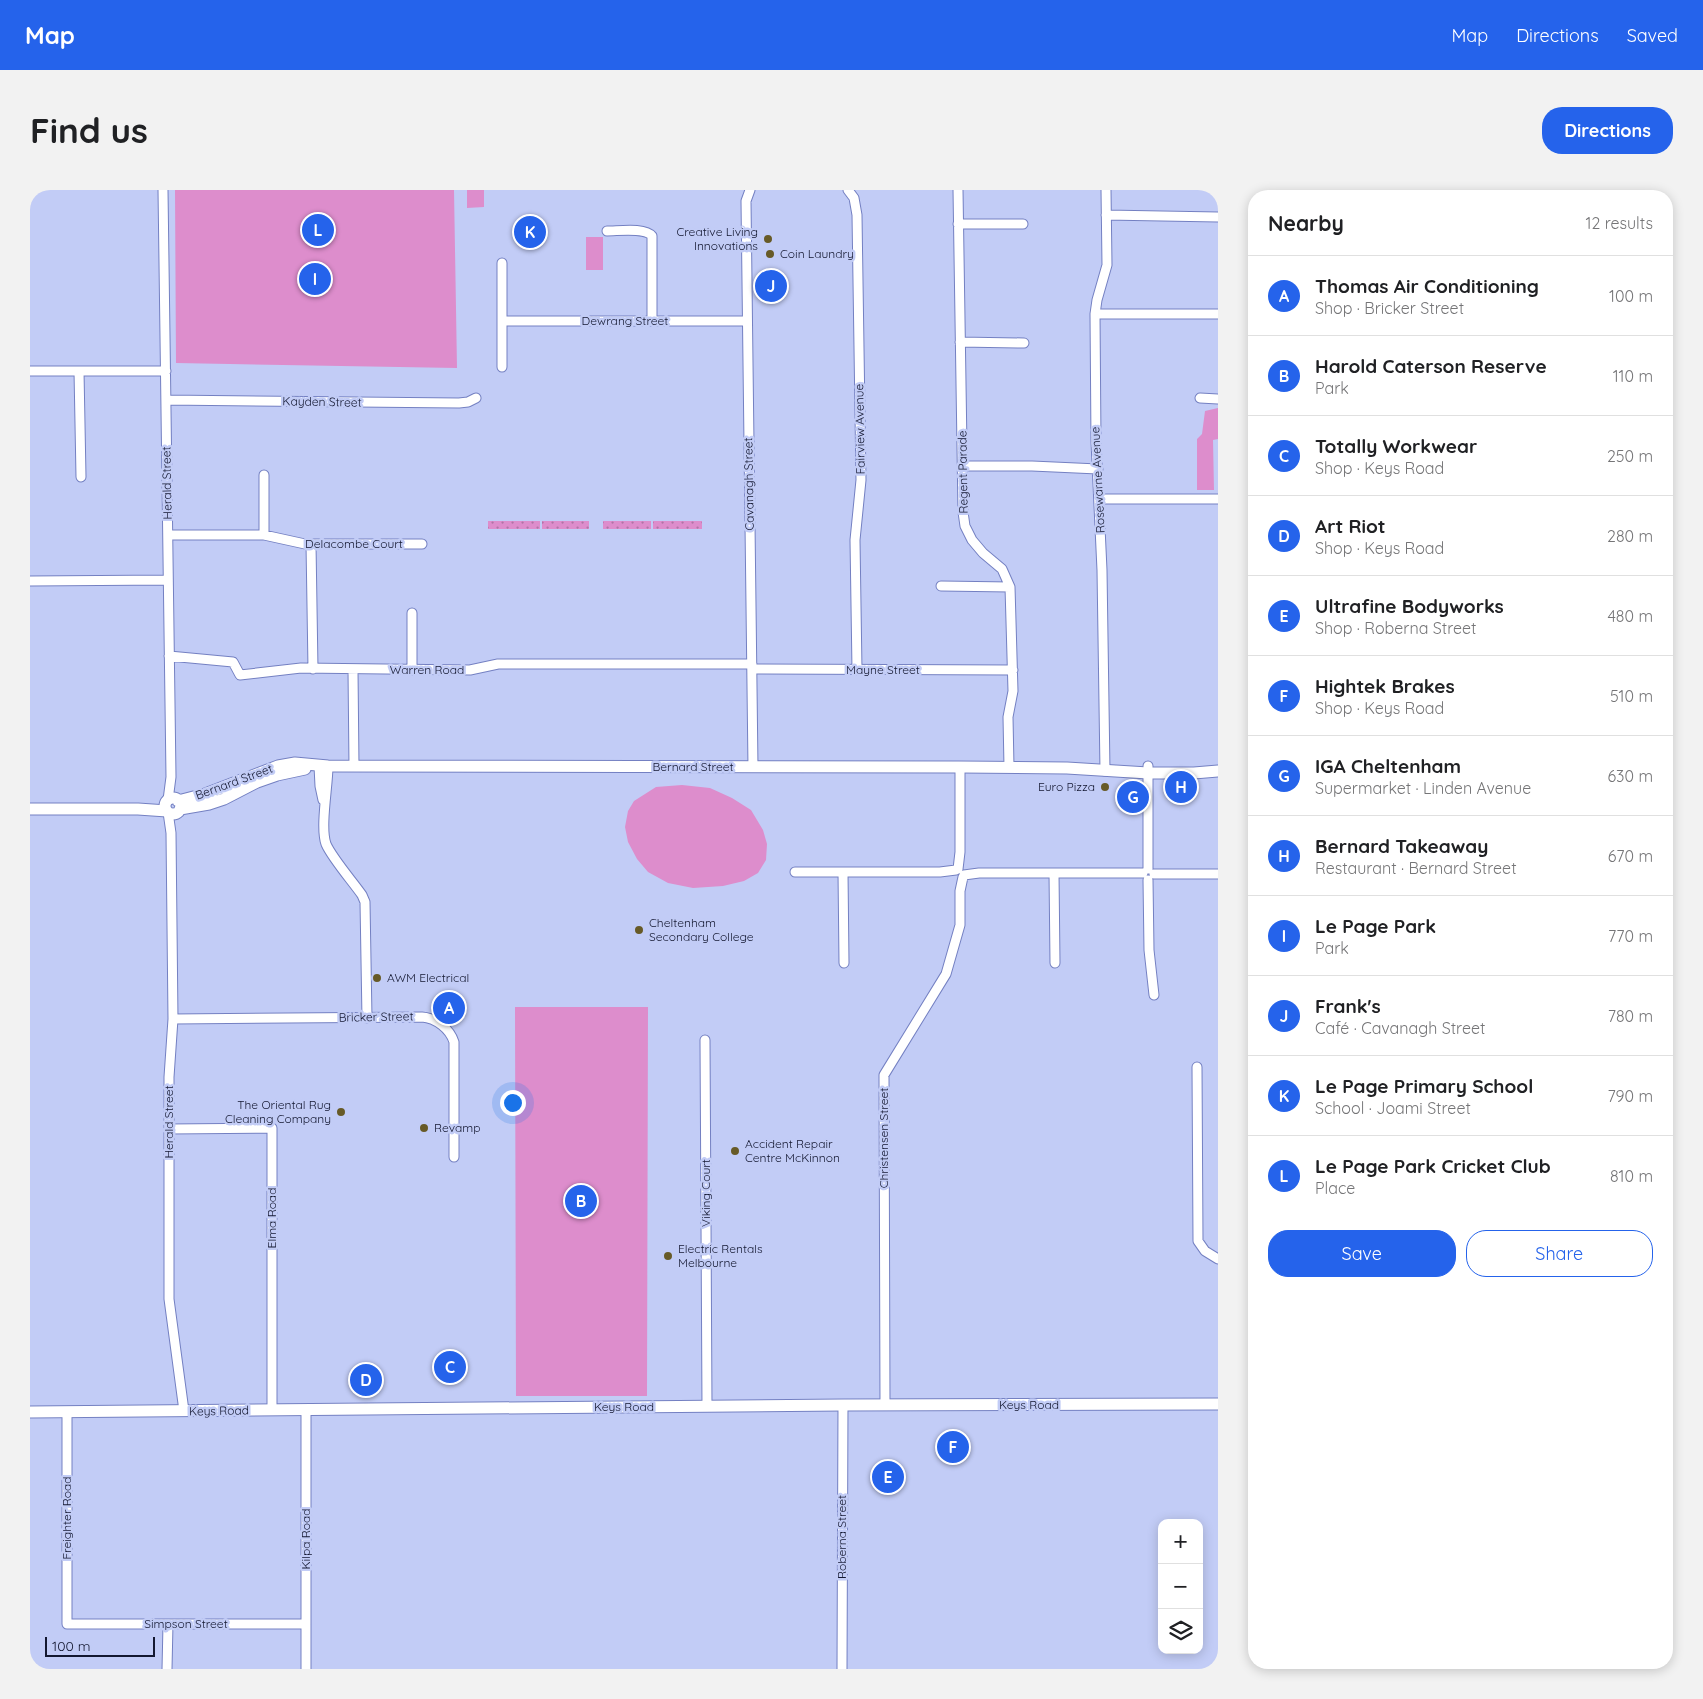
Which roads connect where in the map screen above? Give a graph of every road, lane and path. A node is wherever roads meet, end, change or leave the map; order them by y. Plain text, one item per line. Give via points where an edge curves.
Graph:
1 (163, 190) edge
2 (741, 190) edge
3 (750, 190) edge
4 (848, 190) edge
5 (958, 190) edge
6 (1106, 190) edge
7 (746, 201) junction
8 (1106, 215) junction
9 (1218, 216) edge
10 (958, 224) junction
11 (1023, 224) dead end
12 (608, 231) dead end
13 (502, 263) dead end
14 (1095, 314) junction
15 (1218, 314) edge
16 (502, 320) junction
17 (652, 321) junction
18 (747, 321) junction
19 (960, 342) junction
20 (1024, 342) dead end
21 (502, 367) dead end
22 (30, 371) edge
23 (79, 371) junction
24 (166, 371) junction
25 (476, 398) dead end
26 (1200, 398) dead end
27 (1218, 399) edge
28 (166, 400) junction
29 (962, 466) junction
30 (1098, 470) junction
31 (264, 475) dead end
32 (81, 478) dead end
33 (1099, 499) junction
34 (1218, 499) edge
35 (168, 535) junction
36 (264, 535) junction
37 (311, 544) junction
38 (422, 544) dead end
39 (168, 580) junction
40 (30, 581) edge
41 (941, 586) dead end
42 (1010, 587) junction
43 (412, 613) dead end
44 (169, 656) junction
45 (752, 667) junction
46 (313, 669) junction
47 (353, 670) junction
48 (412, 670) junction
49 (857, 670) junction
50 (1013, 670) junction
51 (1218, 764) edge
52 (324, 766) junction
53 (354, 766) junction
54 (753, 767) junction
55 (960, 767) junction
56 (1009, 767) junction
57 (1105, 768) junction
58 (1148, 769) junction
59 (1218, 771) edge
60 (172, 806) junction
61 (30, 810) edge
62 (795, 872) dead end
63 (843, 872) junction
64 (960, 873) junction
65 (1054, 873) junction
66 (1148, 874) junction
67 (1218, 874) edge
68 (844, 963) dead end
69 (1054, 963) dead end
70 (1154, 995) dead end
71 (173, 1018) junction
72 (367, 1018) junction
73 (705, 1040) dead end
74 (1197, 1067) dead end
75 (169, 1129) junction
76 (454, 1157) dead end
77 (1218, 1259) edge
78 (1218, 1404) edge
79 (842, 1405) junction
80 (885, 1405) junction
81 (707, 1406) junction
82 (272, 1410) junction
83 (306, 1410) junction
84 (184, 1411) junction
85 (30, 1412) edge
86 (67, 1412) junction
87 (67, 1624) joint
88 (168, 1624) junction
89 (306, 1624) junction
90 (167, 1669) edge
91 (306, 1669) edge
92 (842, 1669) edge

1 - 24 street, Herald Street
2 - 7 street, Cavanagh Street
3 - 7 street, Cavanagh Street
4 - 49 street, Fairview Avenue via 854,198 857,215 861,480 855,540
5 - 10 street, Regent Parade
6 - 8 street, Rosewarne Avenue
7 - 18 street, Cavanagh Street
8 - 9 street
8 - 14 street, Rosewarne Avenue via 1107,265
10 - 11 street
10 - 19 street, Regent Parade
12 - 17 street via 643,231 652,236
13 - 16 street
14 - 15 street
14 - 30 street, Rosewarne Avenue
16 - 17 street, Dewrang Street
16 - 21 street
17 - 18 street, Dewrang Street
18 - 45 street, Cavanagh Street
19 - 20 street
19 - 29 street, Regent Parade
22 - 23 street
23 - 24 street
23 - 32 street
24 - 28 street, Herald Street
25 - 28 street, Kayden Street via 459,403
26 - 27 street
28 - 35 street, Herald Street
29 - 30 street
29 - 42 street, Regent Parade via 965,526 976,546 1002,569
30 - 33 street, Rosewarne Avenue
31 - 36 street
33 - 34 street
33 - 57 street, Rosewarne Avenue
35 - 36 street, Delacombe Court
35 - 39 street, Herald Street
36 - 37 street, Delacombe Court
37 - 38 street, Delacombe Court
37 - 46 street
39 - 40 street
39 - 44 street, Herald Street
41 - 42 street
42 - 50 street, Regent Parade
43 - 48 street
44 - 46 street, Warren Road via 233,662 240,675
44 - 60 street, Herald Street
45 - 48 street, Warren Road via 498,664 470,670
45 - 49 street, Mayne Street
45 - 54 street, Cavanagh Street
46 - 47 street, Warren Road
47 - 48 street, Warren Road
47 - 53 street
49 - 50 street, Mayne Street
50 - 56 street, Regent Parade via 1013,695 1008,717
51 - 58 street, Bernard Street
52 - 53 street, Bernard Street
52 - 60 street, Bernard Street via 277,775 209,804
52 - 72 street via 328,786 324,806 327,846 364,898
53 - 54 street, Bernard Street
54 - 55 street, Bernard Street
55 - 56 street, Bernard Street
55 - 64 street, Christensen Street
56 - 57 street, Bernard Street
57 - 58 street, Bernard Street
58 - 59 street, Bernard Street via 1194,773
58 - 66 street
60 - 61 street, Bernard Street
60 - 71 street, Herald Street
62 - 63 street
63 - 64 street
63 - 68 street
64 - 65 street
64 - 80 street, Christensen Street via 960,926 946,974 884,1075
65 - 66 street
65 - 69 street
66 - 67 street
66 - 70 street via 1149,950
71 - 72 street, Bricker Street
71 - 75 street, Herald Street
72 - 76 street, Bricker Street via 428,1018 452,1035
73 - 81 street, Viking Court
74 - 77 street via 1197,1233 1205,1251
75 - 82 street, Elma Road via 272,1128
75 - 84 street, Herald Street via 169,1299
78 - 80 street, Keys Road
79 - 80 street, Keys Road
79 - 81 street, Keys Road
79 - 92 street, Roberna Street
81 - 83 street, Keys Road
82 - 83 street, Keys Road
82 - 84 street, Keys Road
83 - 89 street, Kilpa Road
84 - 86 street, Keys Road
85 - 86 street, Keys Road
86 - 87 street, Freighter Road
87 - 88 street, Simpson Street
88 - 89 street, Simpson Street
88 - 90 street
89 - 91 street, Kilpa Road

